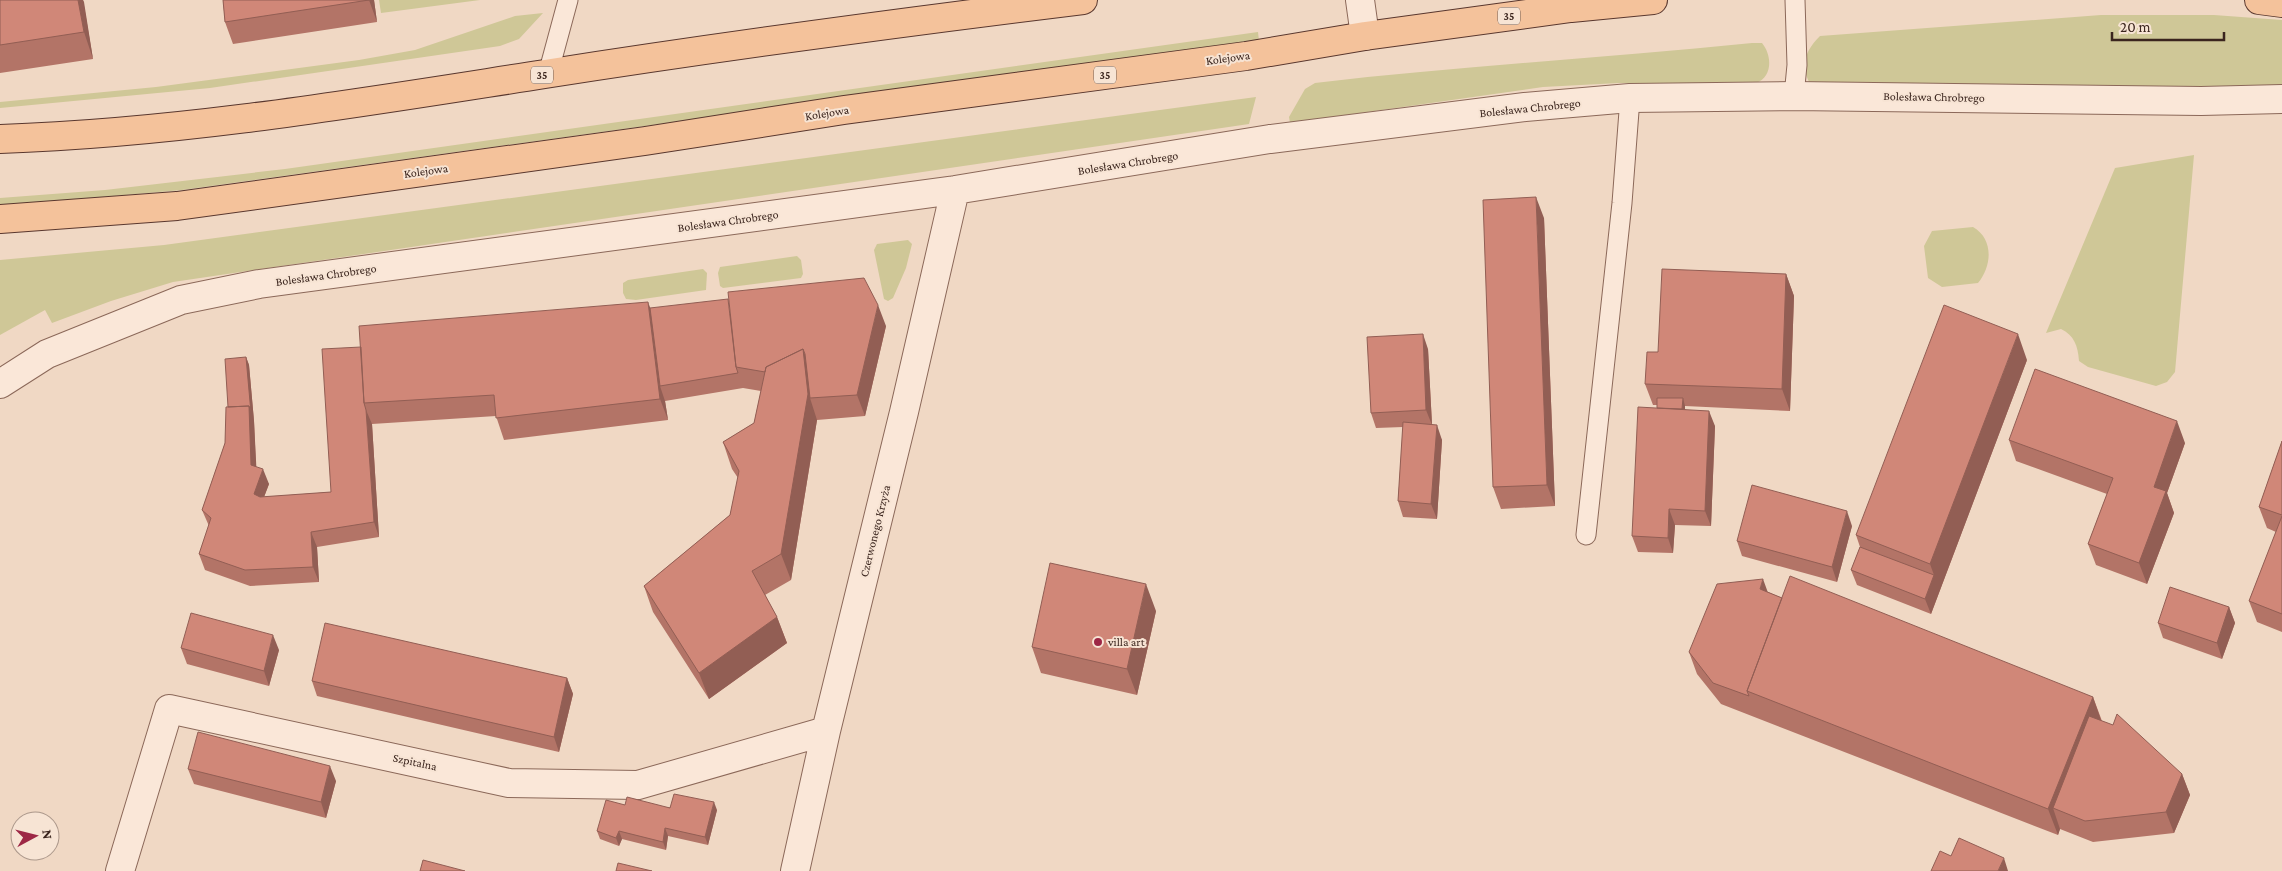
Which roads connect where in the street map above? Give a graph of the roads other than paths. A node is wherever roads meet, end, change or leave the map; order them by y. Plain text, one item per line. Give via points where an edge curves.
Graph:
1 (568, 0) edge
2 (1083, 0) edge
3 (1360, 0) edge
4 (1653, 0) edge
5 (1795, 0) edge
6 (2259, 0) edge
7 (2282, 3) edge
8 (1002, 5) edge
9 (1365, 36) junction
10 (548, 74) junction
11 (1794, 96) junction
12 (1630, 98) junction
13 (2282, 99) edge
14 (0, 139) edge
15 (955, 190) junction
16 (0, 219) edge
17 (0, 384) edge
18 (1586, 535) dead end
19 (826, 731) junction
20 (120, 871) edge
21 (795, 871) edge

1 - 10 lane
2 - 8 main road, 35
3 - 9 street
4 - 9 main road, Kolejowa / 35
5 - 11 lane via 1797,66
6 - 7 main road
8 - 10 main road, 35
9 - 16 main road, Kolejowa / 35 via 1246,56 186,205
10 - 14 main road, 35 via 341,107 80,136
11 - 12 street, Bolesława Chrobrego
11 - 13 street, Bolesława Chrobrego
12 - 15 street, Bolesława Chrobrego via 1525,107 1270,139
12 - 18 lane via 1622,203
15 - 17 street, Bolesława Chrobrego via 259,284 181,300 47,354
15 - 19 street, Czerwonego Krzyża
19 - 20 street, Szpitalna via 638,785 509,783 169,709
19 - 21 street, Czerwonego Krzyża

